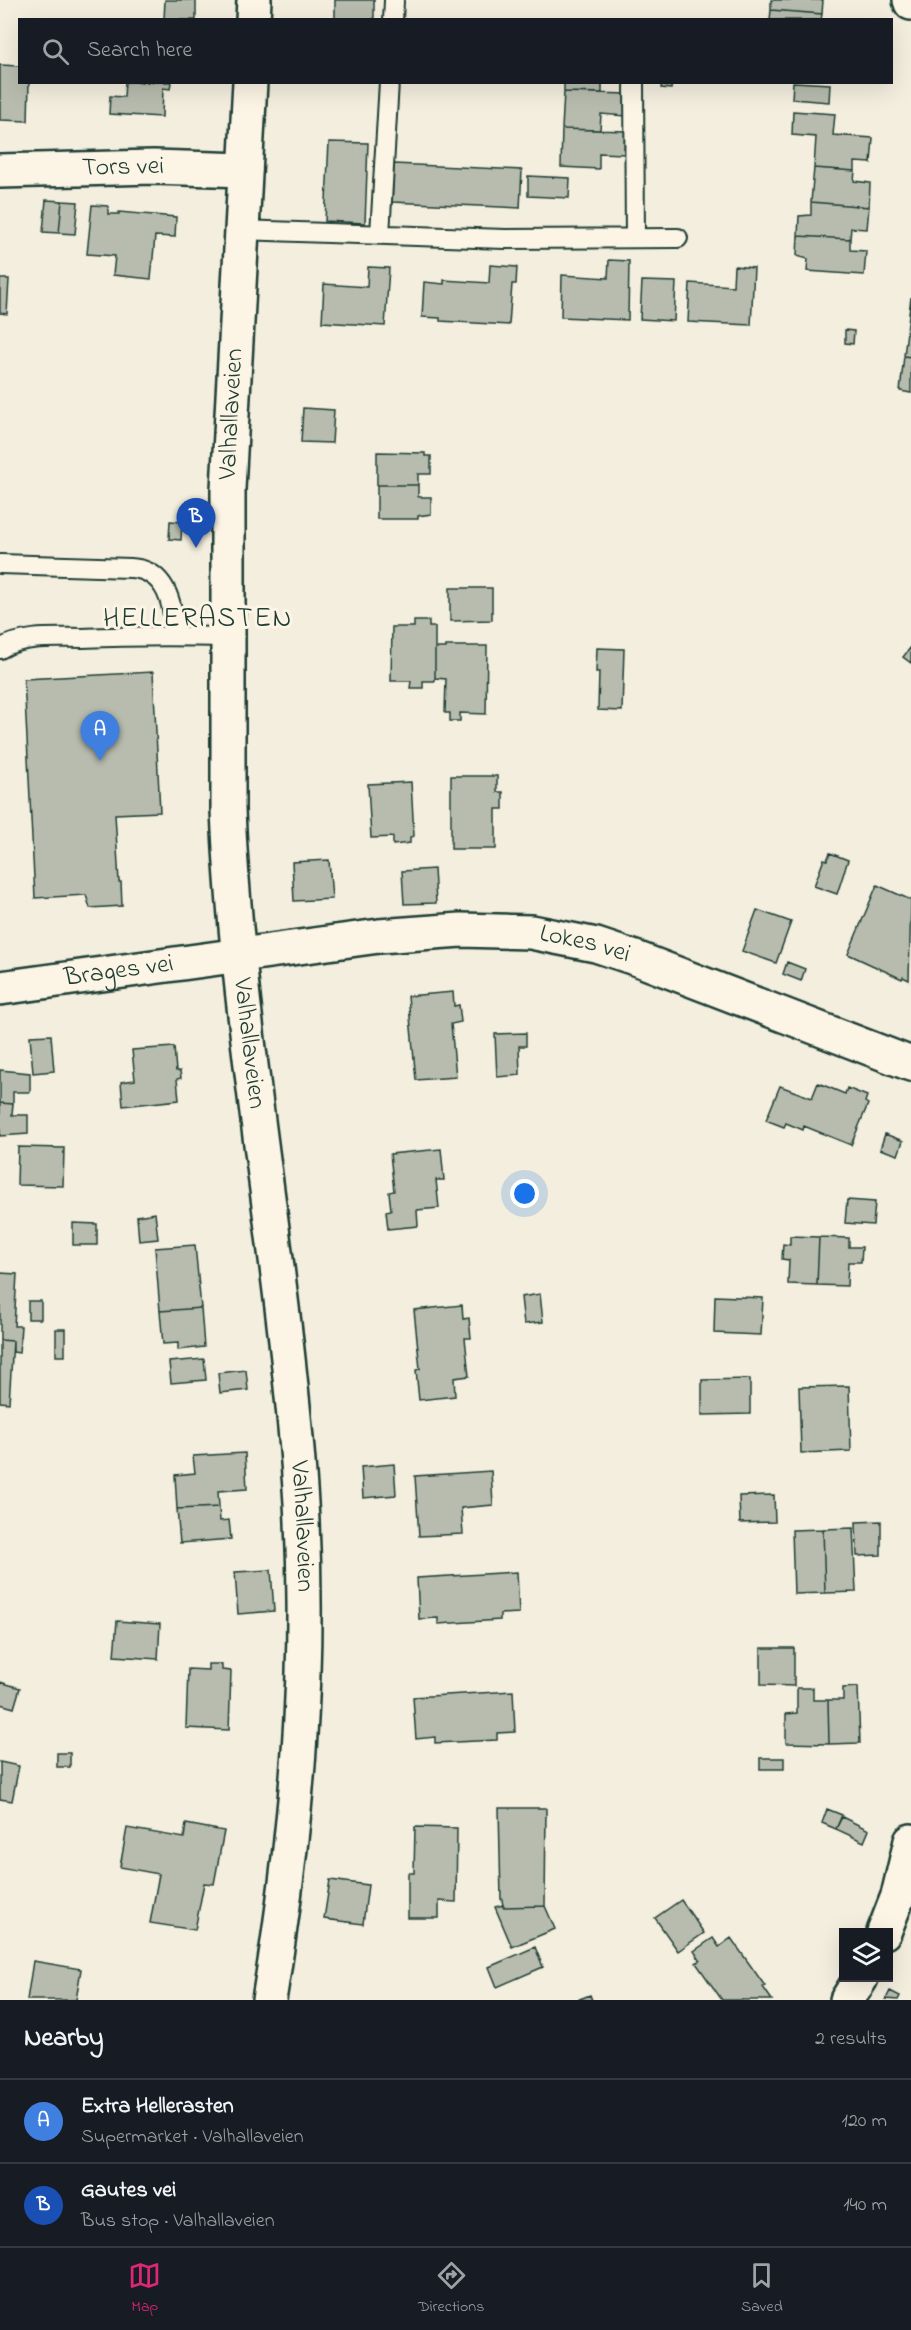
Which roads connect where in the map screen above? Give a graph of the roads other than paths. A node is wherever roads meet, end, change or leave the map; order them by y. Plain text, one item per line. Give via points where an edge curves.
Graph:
1 (254, 0) edge
2 (253, 18) edge
3 (250, 84) edge
4 (389, 84) edge
5 (634, 84) edge
6 (245, 170) junction
7 (0, 171) edge
8 (242, 230) junction
9 (380, 234) junction
10 (635, 238) junction
11 (678, 238) dead end
12 (0, 564) edge
13 (175, 636) junction
14 (226, 638) junction
15 (0, 649) edge
16 (238, 954) junction
17 (0, 988) edge
18 (911, 1064) edge
19 (911, 1841) edge
20 (886, 1928) edge
21 (858, 1982) edge
22 (269, 2000) edge
23 (847, 2000) edge

1 - 2 street
3 - 6 street, Valhallaveien
4 - 9 lane
5 - 10 lane
6 - 7 street, Tors vei via 153,167
6 - 8 street, Valhallaveien
8 - 9 lane
8 - 14 street, Valhallaveien via 228,489
9 - 10 lane via 505,239
10 - 11 lane
12 - 13 lane via 149,571 158,577 172,606
13 - 14 lane
13 - 15 lane via 35,639
14 - 16 street, Valhallaveien via 228,810
16 - 17 street, Brages vei
16 - 18 street, Lokes vei via 425,931 531,932 596,945 638,959
16 - 22 street, Valhallaveien via 292,1396 303,1550 305,1633 300,1760
19 - 20 street
21 - 23 street

